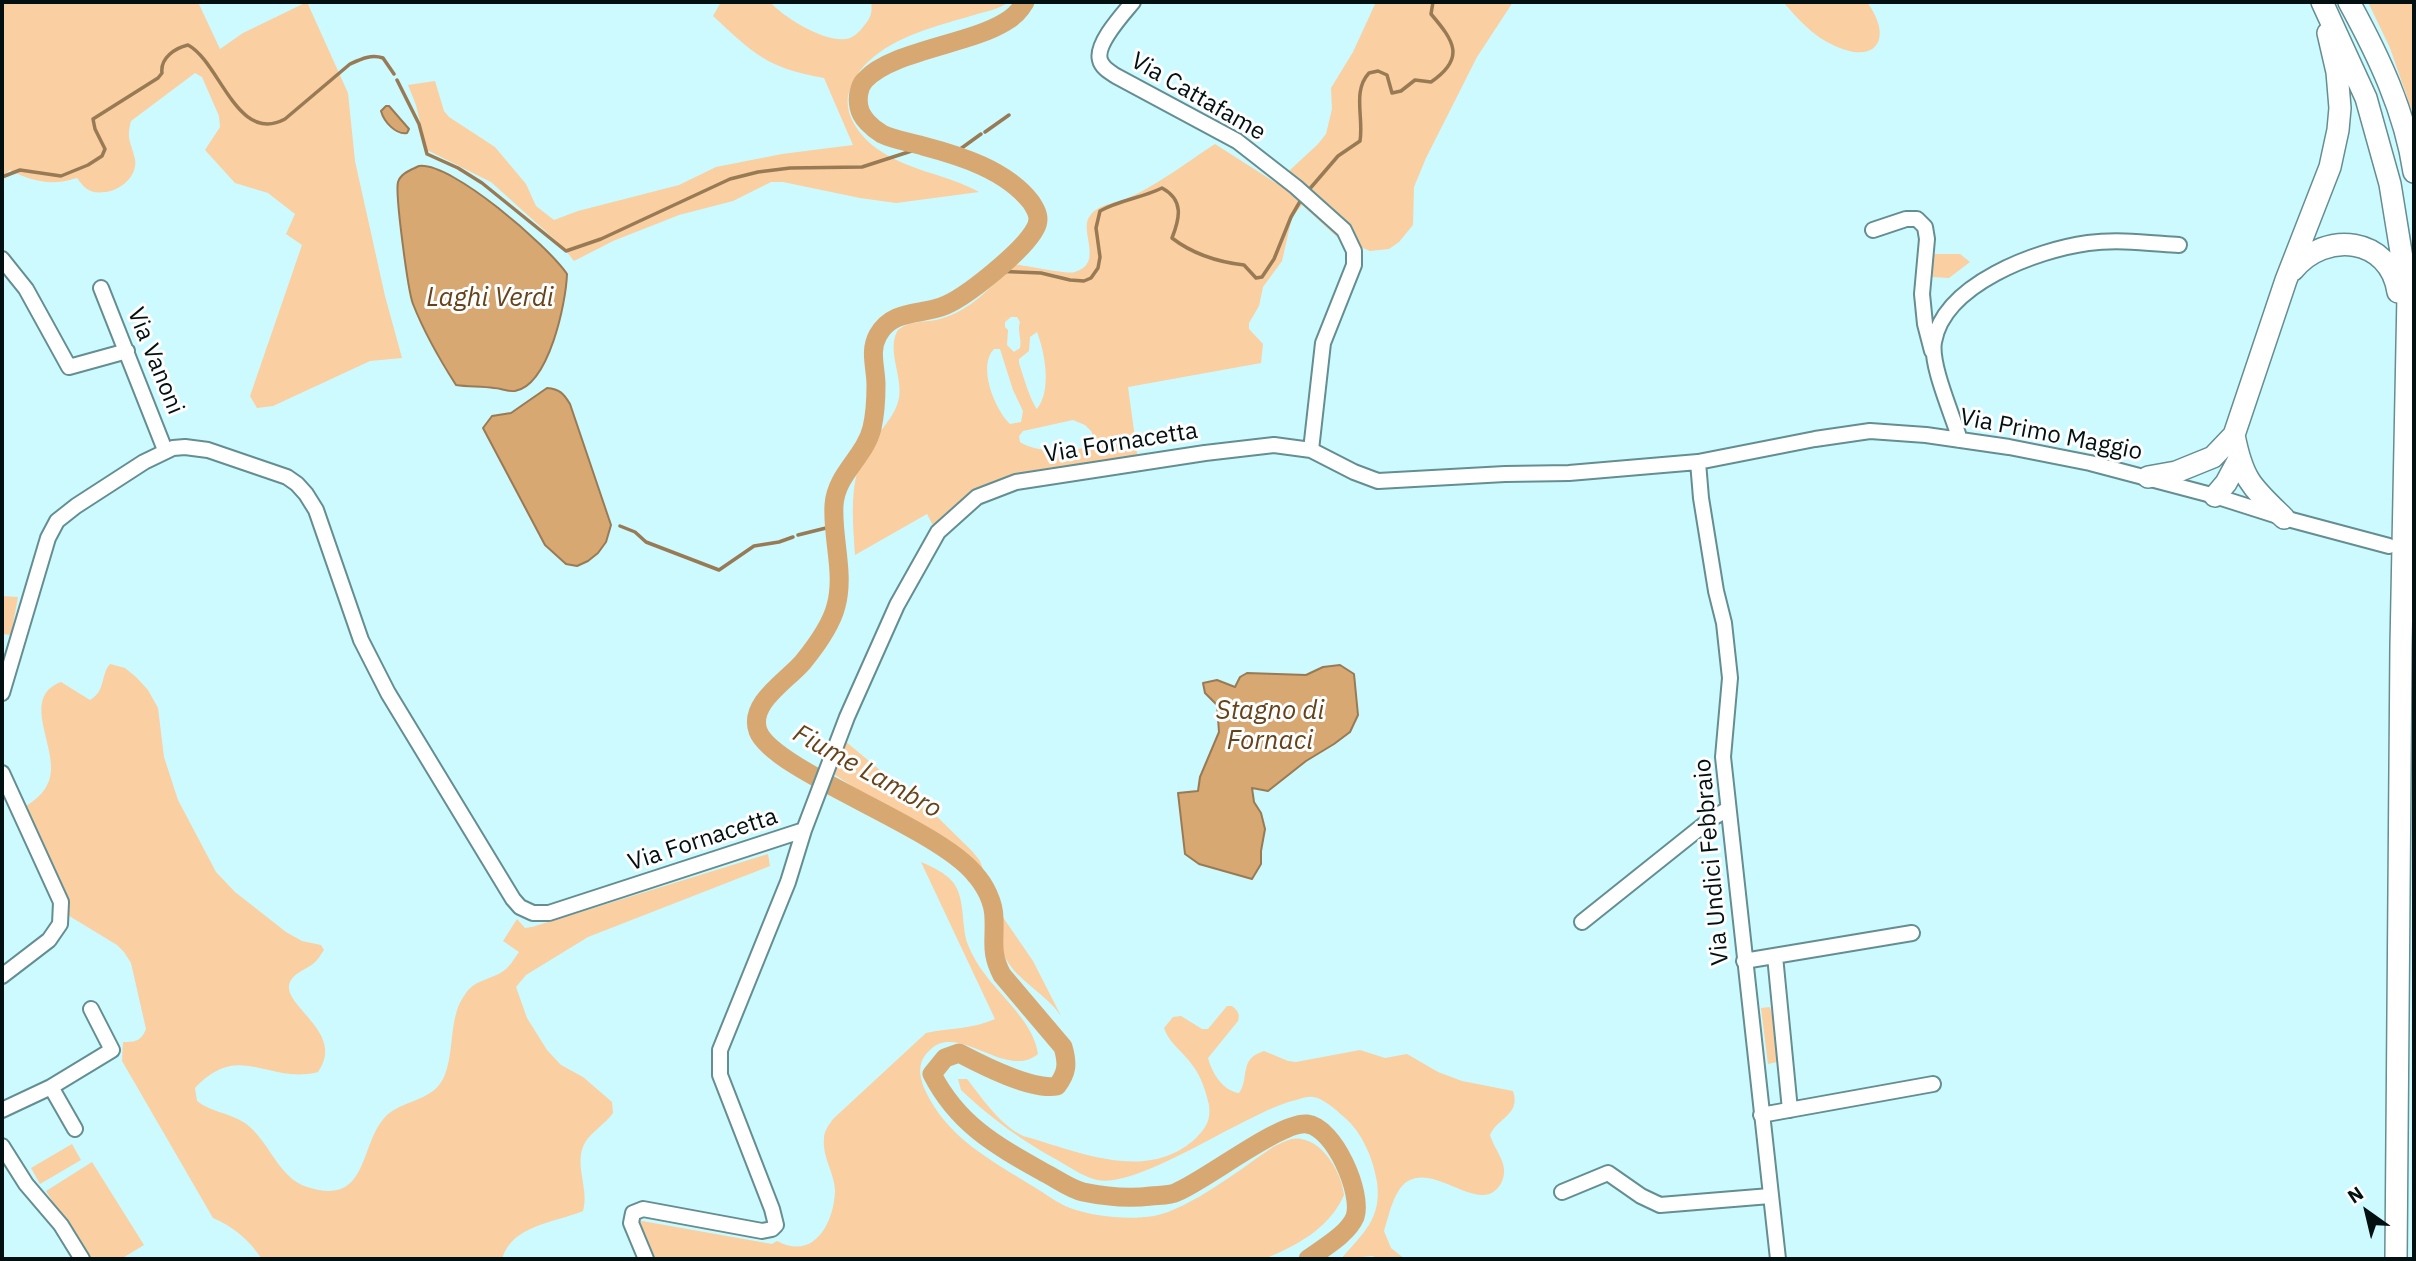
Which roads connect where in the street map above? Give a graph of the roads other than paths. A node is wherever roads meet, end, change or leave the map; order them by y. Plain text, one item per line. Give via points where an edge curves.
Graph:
1 (1133, 2) edge
2 (2315, 2) edge
3 (2322, 2) edge
4 (2349, 2) edge
5 (2414, 172) edge
6 (1873, 230) dead end
7 (2179, 246) dead end
8 (2, 259) edge
9 (2286, 279) junction
10 (101, 288) dead end
11 (1922, 294) junction
12 (1950, 307) junction
13 (127, 351) junction
14 (1934, 359) junction
15 (2234, 435) junction
16 (1960, 440) junction
17 (165, 450) junction
18 (1311, 450) junction
19 (2213, 457) junction
20 (2239, 459) junction
21 (1698, 462) junction
22 (2405, 463) junction
23 (2148, 477) junction
24 (2215, 496) junction
25 (2284, 518) junction
26 (2389, 546) dead end
27 (2, 692) edge
28 (2, 773) edge
29 (1728, 808) junction
30 (804, 830) junction
31 (1581, 922) dead end
32 (1912, 933) dead end
33 (1775, 956) junction
34 (1744, 961) junction
35 (2, 975) edge
36 (91, 1009) dead end
37 (1933, 1084) dead end
38 (51, 1087) junction
39 (2, 1110) edge
40 (1790, 1110) junction
41 (1761, 1115) junction
42 (75, 1129) dead end
43 (2, 1146) edge
44 (1562, 1192) dead end
45 (1770, 1196) junction
46 (82, 1259) edge
47 (646, 1259) edge
48 (1778, 1259) edge
49 (2396, 1259) edge

1 - 18 street, Via Cattafame via 1102,43 1103,65 1237,141 1315,202 1350,239 1355,257 1352,274 1323,343
2 - 9 highway via 2337,72 2338,130 2330,167
3 - 22 highway via 2366,98 2392,195 2408,295
4 - 5 highway via 2396,101
6 - 11 street via 1906,219 1917,219 1925,228
7 - 12 street via 2089,243 2049,251 2011,266
8 - 13 street via 26,289 69,366
9 - 15 highway
9 - 22 highway via 2315,250 2334,245 2367,249 2391,268 2399,300 2399,398
10 - 13 street, Via Vanoni
11 - 12 street via 1931,304
11 - 14 street
12 - 14 street via 1934,341
13 - 17 street, Via Vanoni
14 - 16 street
15 - 19 highway
15 - 20 highway
16 - 21 street, Via Primo Maggio via 1870,431
16 - 23 street, Via Primo Maggio
17 - 27 street via 57,522 45,547
17 - 30 street, Via Fornacetta via 208,450 287,477 306,494 316,510 371,663 520,907 549,913
18 - 21 street, Via Fornacetta via 1368,479 1388,482
18 - 30 street, Via Fornacetta via 1274,445 1205,453 1016,482 977,497 938,533 897,605
19 - 23 highway
19 - 24 highway
20 - 24 highway
20 - 25 highway via 2250,485
21 - 29 street, Via Undici Febbraio via 1730,678 1723,757
22 - 49 highway
23 - 24 street, Via Primo Maggio
24 - 25 street, Via Primo Maggio
25 - 26 street, Via Primo Maggio
28 - 35 street via 61,902 61,924 49,940
29 - 31 street
29 - 34 street, Via Undici Febbraio
30 - 47 street via 788,882 720,1050 720,1075 776,1224 762,1231 643,1209 633,1213 631,1223
32 - 33 street
33 - 34 street
33 - 40 street
34 - 41 street, Via Undici Febbraio
36 - 38 street via 112,1050
37 - 40 street
38 - 39 street
38 - 42 street
40 - 41 street
41 - 45 street, Via Undici Febbraio
43 - 46 street
44 - 45 street via 1608,1173 1661,1205
45 - 48 street, Via Undici Febbraio

